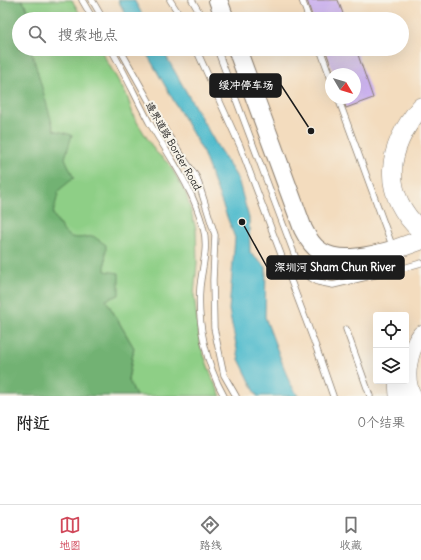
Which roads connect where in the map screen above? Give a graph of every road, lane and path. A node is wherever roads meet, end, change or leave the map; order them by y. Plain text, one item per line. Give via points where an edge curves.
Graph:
1 (82, 0) edge
2 (92, 0) edge
3 (170, 0) edge
4 (192, 0) edge
5 (218, 0) edge
6 (302, 0) edge
7 (89, 12) edge
8 (99, 12) edge
9 (178, 12) edge
10 (199, 12) edge
11 (222, 12) edge
12 (306, 12) edge
13 (115, 56) edge
14 (124, 56) edge
15 (199, 56) edge
16 (220, 56) edge
17 (240, 56) edge
18 (322, 56) edge
19 (327, 68) edge
20 (340, 104) edge
21 (421, 107) edge
22 (421, 231) edge
23 (421, 240) edge
24 (395, 250) junction
25 (421, 263) edge
26 (421, 320) edge
27 (346, 329) dead end
28 (413, 337) edge
29 (397, 384) edge
30 (224, 396) edge
31 (236, 396) edge
32 (332, 396) edge
33 (370, 396) edge
34 (398, 396) edge
35 (413, 396) edge

1 - 7 lane
2 - 8 lane
3 - 9 lane
4 - 10 lane
5 - 11 highway
6 - 12 lane
13 - 30 lane, 邊界道路 Border Road via 149,121 186,182 202,223 206,244 200,289 201,322 211,368
14 - 31 lane via 168,135 197,178 215,235 214,328 224,375
15 - 32 lane via 240,146
16 - 25 lane via 298,264 305,273 318,282 333,285
17 - 24 highway via 303,229 313,245 336,258 369,256
18 - 19 lane
20 - 24 lane
21 - 22 highway via 402,132 392,168 393,182 401,206
23 - 24 highway
26 - 28 main road
27 - 33 lane
28 - 35 main road via 408,372
29 - 34 main road

